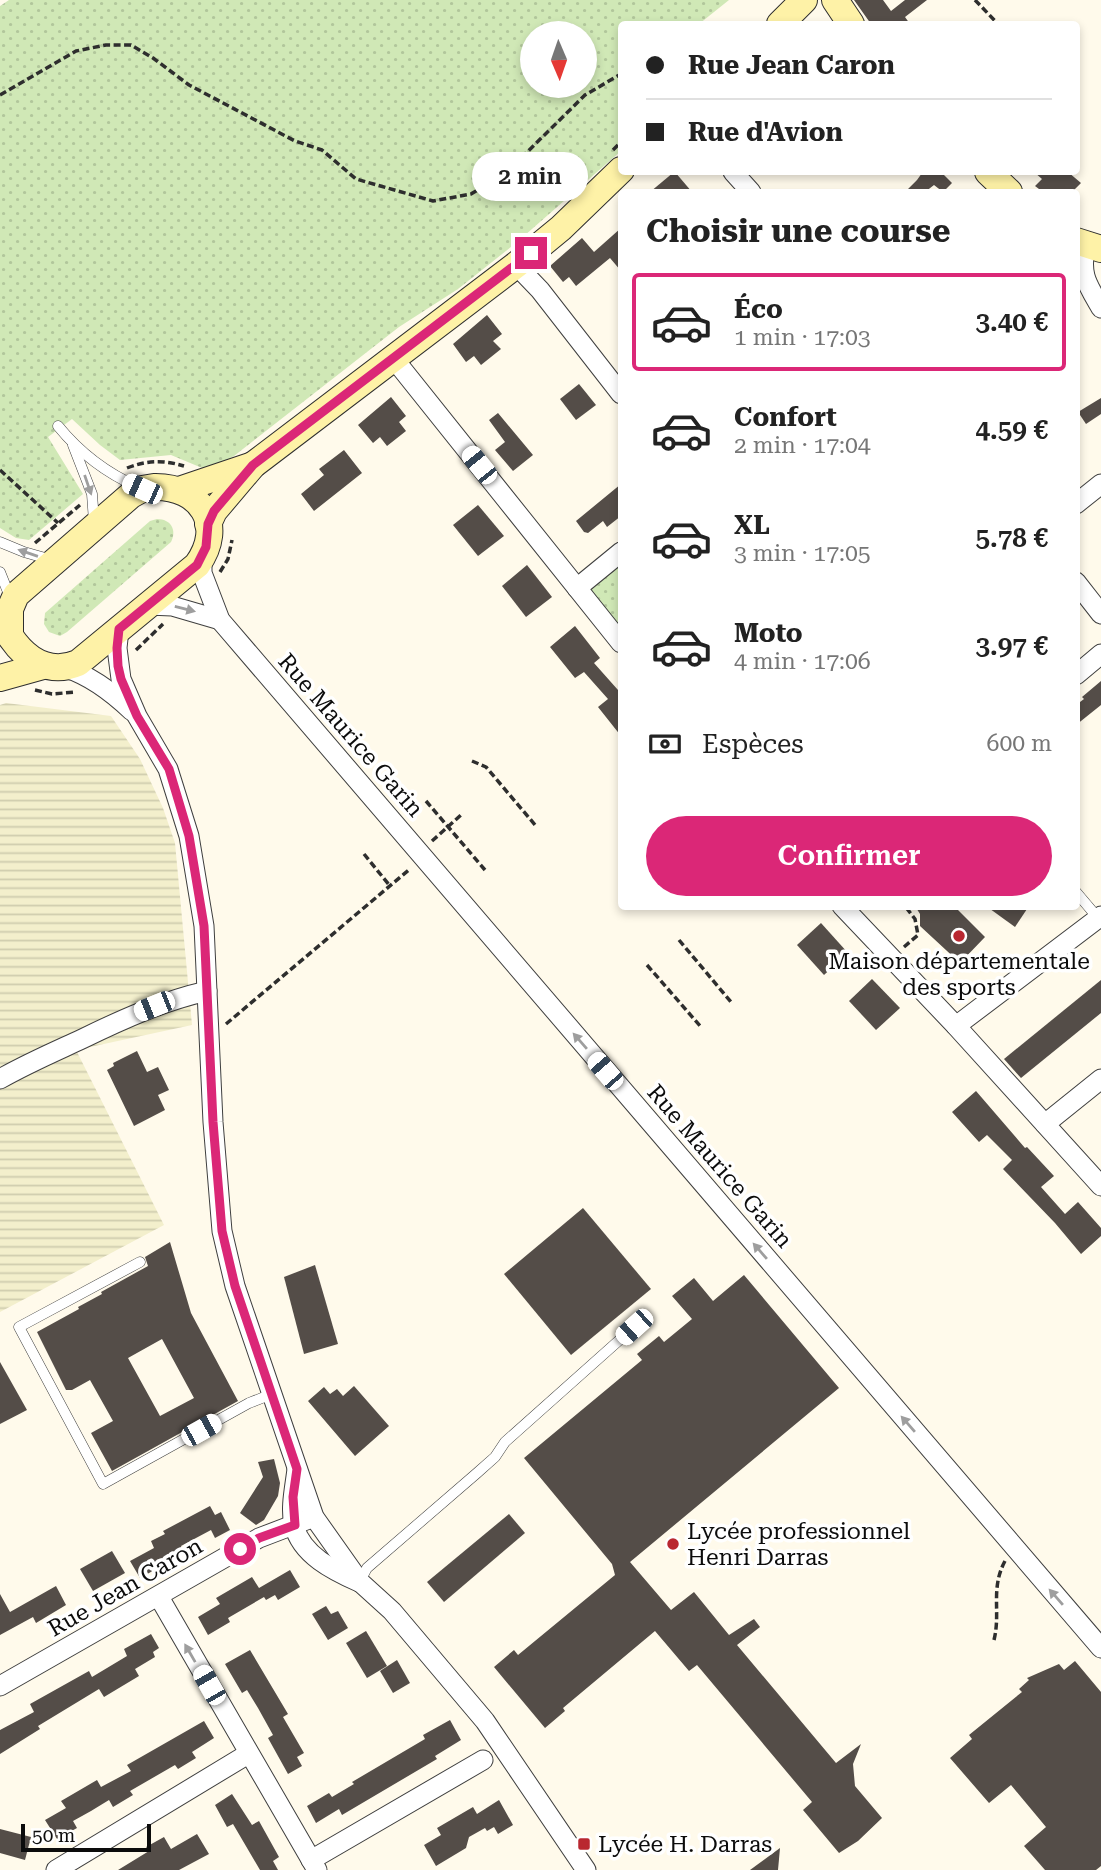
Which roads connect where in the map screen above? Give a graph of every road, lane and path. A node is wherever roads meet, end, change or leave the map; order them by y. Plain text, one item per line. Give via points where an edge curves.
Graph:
1 (804, 0) edge
2 (835, 0) edge
3 (975, 0) edge
4 (783, 21) edge
5 (849, 21) edge
6 (995, 21) edge
7 (618, 76) edge
8 (0, 95) edge
9 (618, 173) edge
10 (736, 175) edge
11 (991, 175) edge
12 (748, 189) edge
13 (1006, 189) edge
14 (1088, 245) edge
15 (516, 265) junction
16 (1101, 308) edge
17 (394, 359) junction
18 (618, 390) edge
19 (58, 426) dead end
20 (73, 444) junction
21 (253, 465) junction
22 (0, 470) edge
23 (1101, 484) edge
24 (142, 489) junction
25 (178, 490) junction
26 (1080, 501) edge
27 (58, 523) dead end
28 (208, 524) junction
29 (94, 527) junction
30 (0, 542) edge
31 (618, 554) edge
32 (202, 558) junction
33 (56, 560) junction
34 (0, 572) edge
35 (1080, 587) edge
36 (577, 588) junction
37 (148, 605) junction
38 (1100, 611) edge
39 (220, 620) junction
40 (7, 627) edge
41 (119, 629) junction
42 (618, 639) edge
43 (1101, 654) edge
44 (54, 667) junction
45 (1080, 672) edge
46 (0, 678) edge
47 (137, 716) junction
48 (472, 761) dead end
49 (426, 801) dead end
50 (461, 815) dead end
51 (536, 826) dead end
52 (448, 827) junction
53 (428, 850) junction
54 (364, 854) dead end
55 (485, 870) dead end
56 (390, 886) junction
57 (1080, 896) edge
58 (846, 910) edge
59 (908, 910) edge
60 (1099, 917) edge
61 (679, 940) dead end
62 (891, 959) junction
63 (647, 965) dead end
64 (207, 991) junction
65 (731, 1002) dead end
66 (701, 1027) dead end
67 (956, 1027) junction
68 (209, 1031) junction
69 (0, 1079) edge
70 (1101, 1079) edge
71 (1045, 1124) junction
72 (1101, 1186) edge
73 (140, 1262) dead end
74 (634, 1327) dead end
75 (272, 1394) junction
76 (297, 1469) junction
77 (314, 1517) junction
78 (295, 1525) junction
79 (1005, 1561) dead end
80 (360, 1582) junction
81 (159, 1597) junction
82 (994, 1640) dead end
83 (1101, 1648) edge
84 (0, 1686) edge
85 (248, 1754) junction
86 (483, 1760) dead end
87 (314, 1865) edge
88 (56, 1870) edge
89 (586, 1870) edge

1 - 4 street
2 - 5 street
3 - 6 path
7 - 8 path via 585,95 495,180 471,194 433,201 356,179 322,150 295,141 189,85 131,45 76,51
9 - 15 street
10 - 12 street
11 - 13 street
14 - 16 street via 1082,262 1084,278
15 - 17 street
15 - 18 street
17 - 21 street
17 - 36 street
19 - 20 lane
20 - 24 lane via 113,476
20 -> 29 lane via 92,494
21 - 25 street
21 - 28 street
22 - 27 path
23 - 26 street
24 - 25 street
24 - 29 street
25 - 28 street via 200,503
28 - 32 street
29 - 33 street
33 -> 30 lane
31 - 36 street
32 - 37 street
32 - 39 street, Rue Maurice Garin via 202,573
33 - 40 street via 16,595
34 - 40 lane via 9,590
35 - 38 street
36 - 42 street
37 -> 39 street via 172,606
37 - 41 street
39 - 53 street, Rue Maurice Garin via 397,827
40 - 44 street via 21,652
41 - 44 street via 78,663
41 - 47 street via 118,666
43 - 45 street
44 - 46 street
44 - 47 street via 83,673
47 - 64 street via 169,769 189,836 204,926
48 - 51 path via 486,767
49 - 52 path
50 - 52 path
52 - 53 path
52 - 55 path
53 - 56 path
83 -> 53 street, Rue Maurice Garin
54 - 56 path
56 - 68 path via 223,1028
57 - 60 lane
58 - 62 street
59 - 62 path via 918,935
60 - 67 street
61 - 65 path
62 - 67 street
63 - 66 path
64 - 68 street
64 - 69 street via 134,1014
67 - 71 street
68 - 75 street via 222,1231 235,1286
70 - 71 street
71 - 72 street
73 - 75 lane via 19,1327 103,1484
74 - 80 lane via 367,1568
75 - 76 street
76 - 77 street
76 - 78 street
77 - 78 street, Rue Jean Caron
77 - 80 street
78 - 80 street via 306,1547 320,1561
78 - 81 street, Rue Jean Caron via 259,1538
79 - 82 path via 997,1579
80 - 89 street via 392,1611 485,1721
81 - 84 street, Rue Jean Caron
85 -> 81 street
85 - 87 street
85 - 88 street
86 - 87 street

